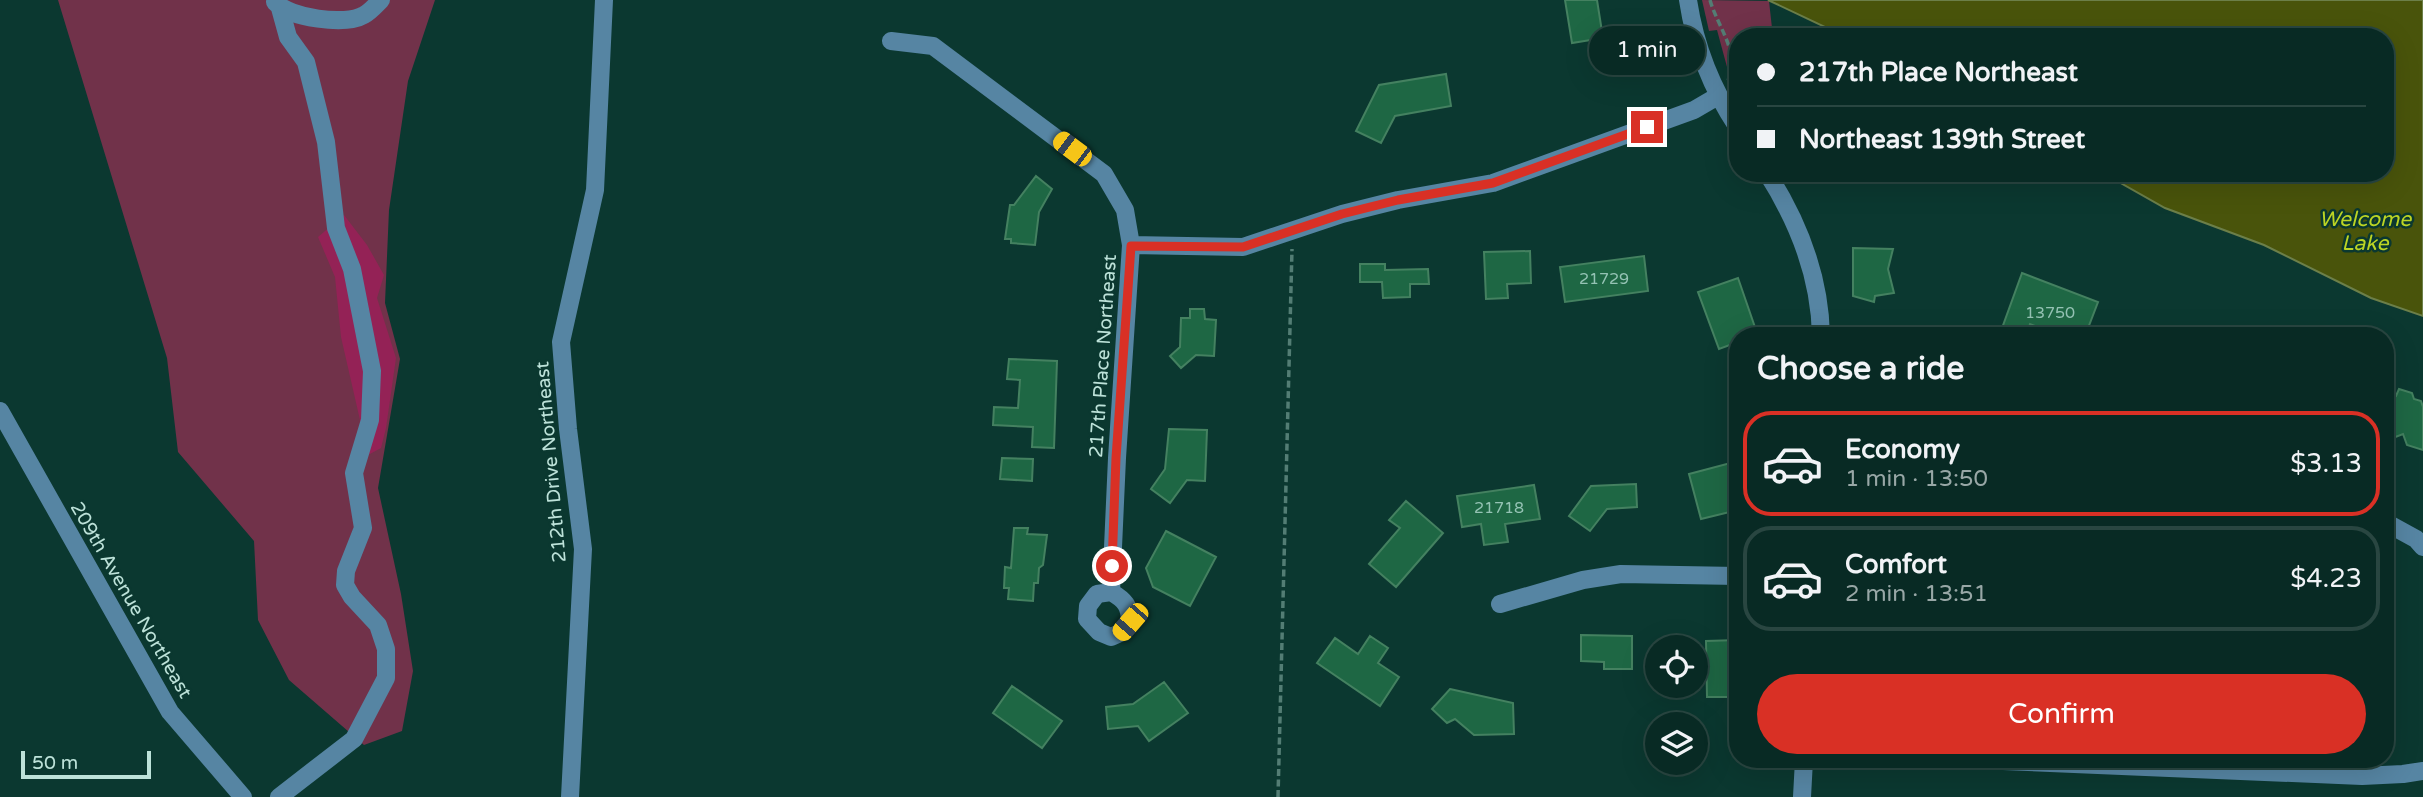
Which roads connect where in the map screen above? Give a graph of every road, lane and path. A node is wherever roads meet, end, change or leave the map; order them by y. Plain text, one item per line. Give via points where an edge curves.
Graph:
1 (381, 0) edge
2 (604, 0) edge
3 (1688, 0) edge
4 (1710, 0) edge
5 (276, 4) edge
6 (891, 41) dead end
7 (1729, 47) edge
8 (1729, 77) edge
9 (1718, 96) junction
10 (1729, 114) edge
11 (1772, 182) edge
12 (1293, 230) junction
13 (1131, 246) junction
14 (1820, 327) edge
15 (0, 411) edge
16 (2394, 527) edge
17 (2423, 547) edge
18 (1729, 576) edge
19 (1111, 592) dead end
20 (1500, 604) dead end
21 (1804, 768) edge
22 (2170, 768) edge
23 (2423, 771) edge
24 (243, 797) edge
25 (279, 797) edge
26 (570, 797) edge
27 (1278, 797) edge
28 (1802, 797) edge

1 - 5 street via 363,16 332,20 306,18
2 - 26 street, 212th Drive Northeast via 595,190 561,342 583,549
3 - 9 street via 1696,38
4 - 7 path
5 - 25 street via 288,37 306,62 326,142 336,228 352,270 372,371 370,420 354,473 363,528 345,585 378,625 386,649 386,678 354,738
6 - 13 street, 217th Place Northeast via 933,46 1104,174 1125,211
8 - 9 path
9 - 10 street
9 - 12 street via 1694,110 1493,183 1398,200
11 - 14 street via 1798,229 1809,261
12 - 13 street via 1243,247
12 - 27 path
13 - 19 street, 217th Place Northeast
15 - 24 street, 209th Avenue Northeast via 170,712
16 - 17 street
18 - 20 street via 1621,575 1583,580
21 - 28 street
22 - 23 street via 2362,776

